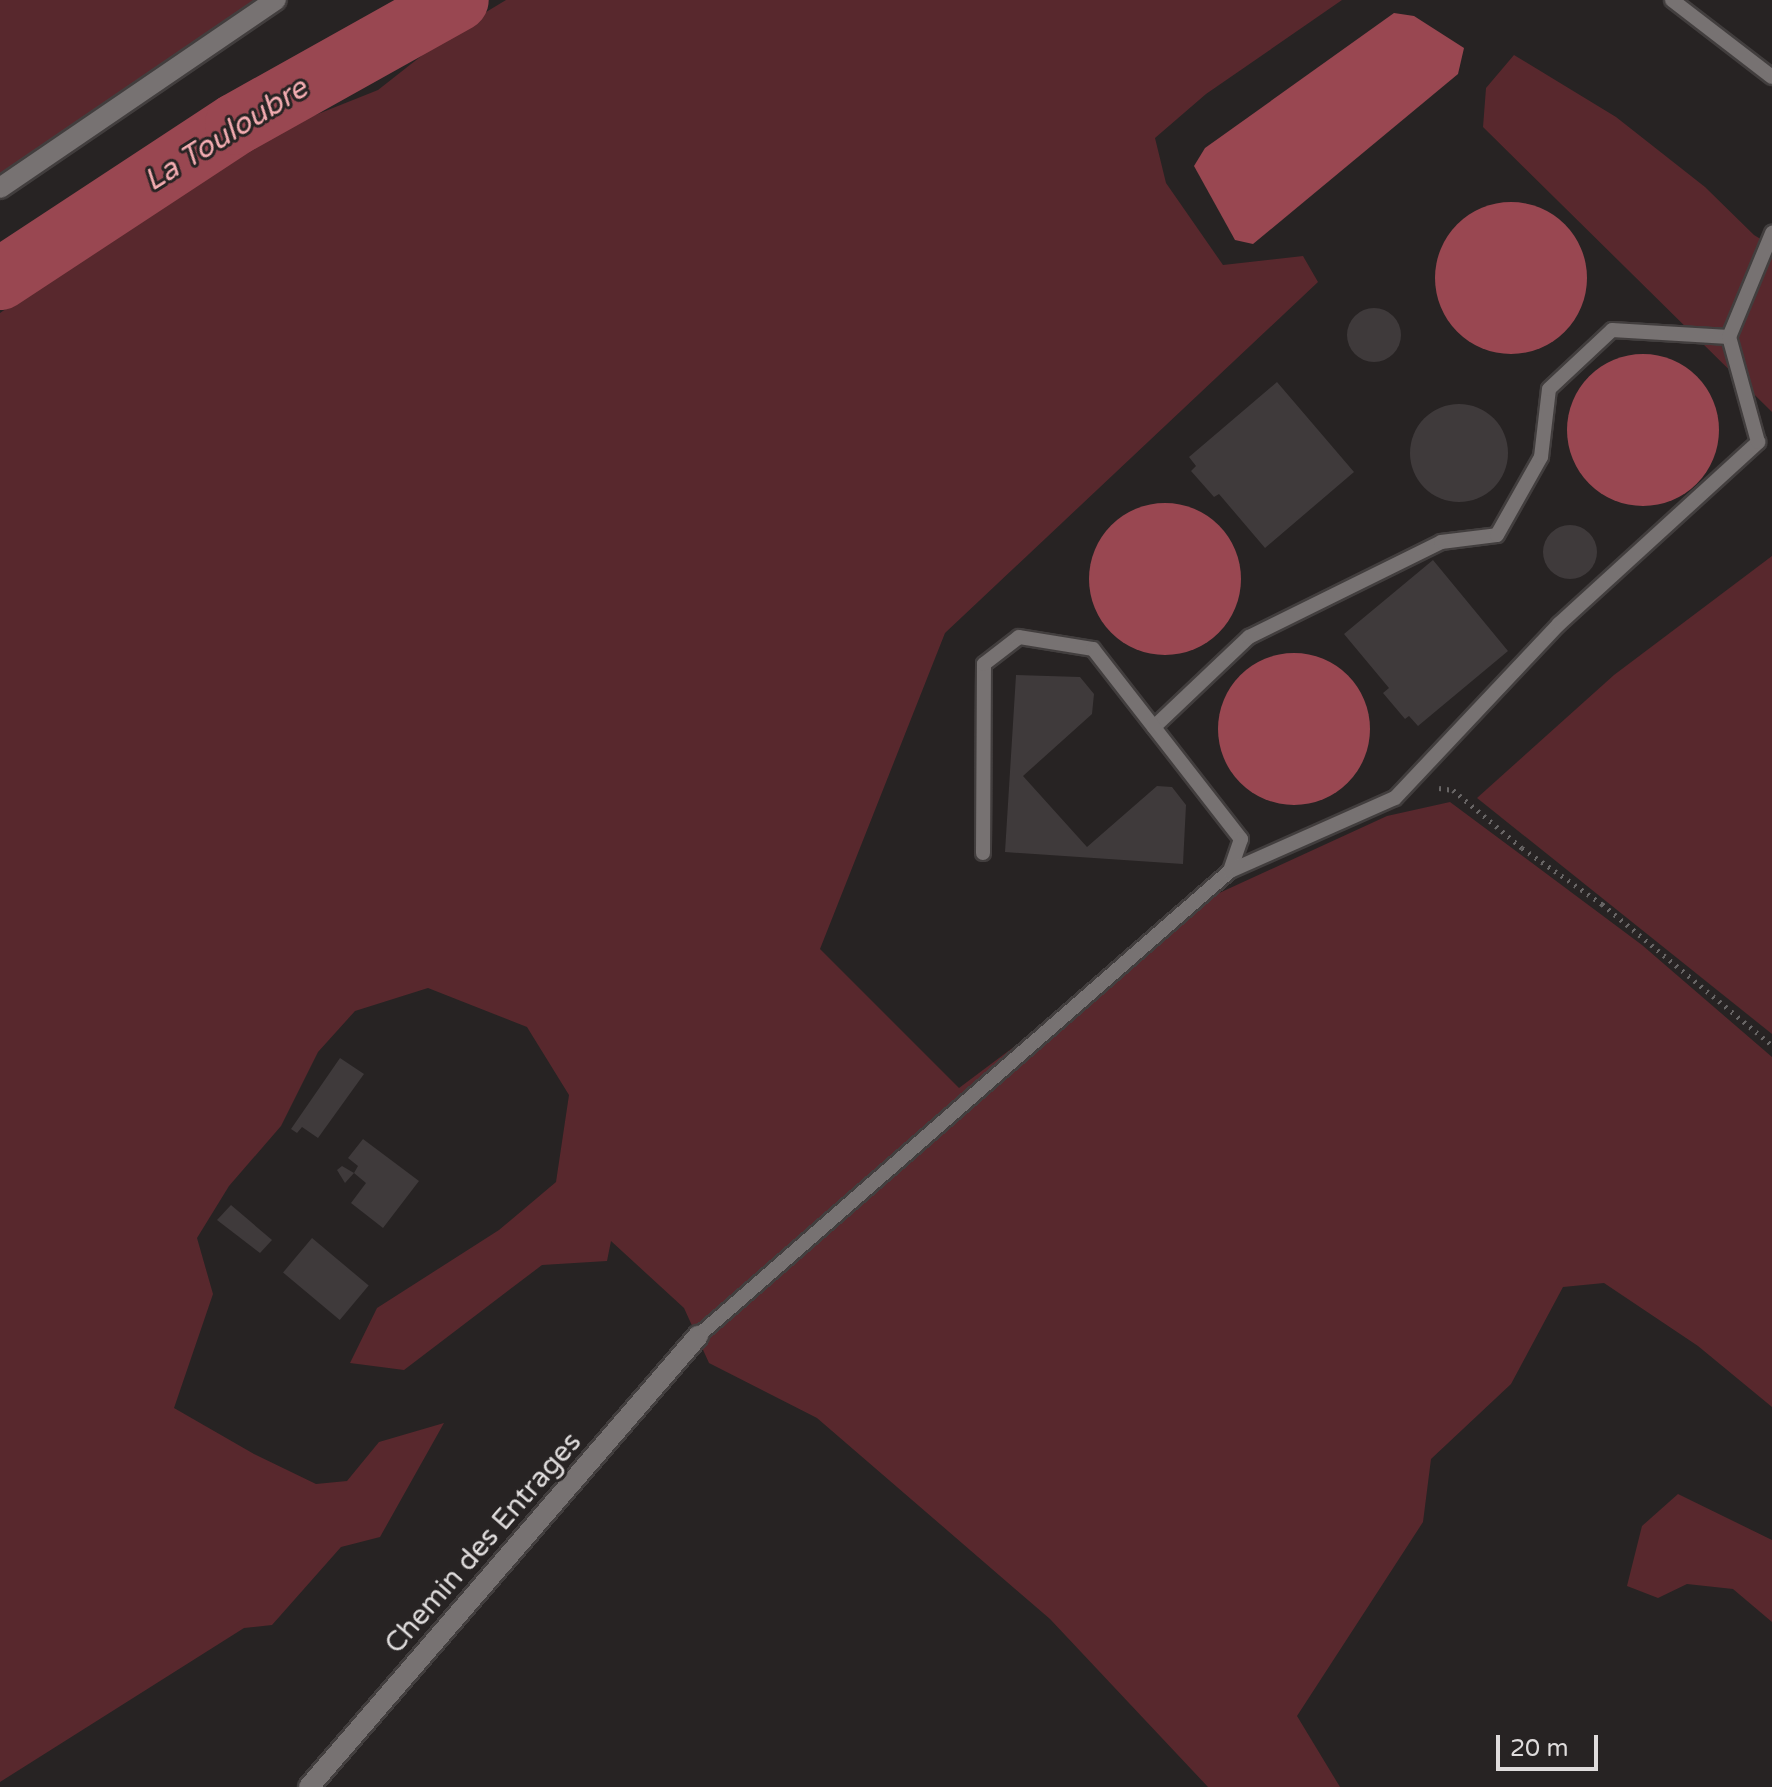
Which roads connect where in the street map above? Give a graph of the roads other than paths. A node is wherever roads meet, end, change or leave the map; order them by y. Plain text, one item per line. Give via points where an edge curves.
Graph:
1 (276, 0) edge
2 (1672, 0) edge
3 (1772, 77) edge
4 (0, 188) edge
5 (1772, 233) edge
6 (1729, 337) junction
7 (1154, 727) junction
8 (983, 853) dead end
9 (1230, 871) junction
10 (698, 1336) joint
11 (309, 1787) edge

1 - 4 street
2 - 3 lane
5 - 6 lane
6 - 7 lane via 1612,330 1549,389 1541,457 1497,535 1441,542 1249,637
6 - 9 lane via 1758,442 1559,624 1395,798
7 - 8 lane via 1093,649 1019,637 984,664
7 - 9 lane via 1241,839
9 - 10 lane
10 - 11 street, Chemin des Entrages

